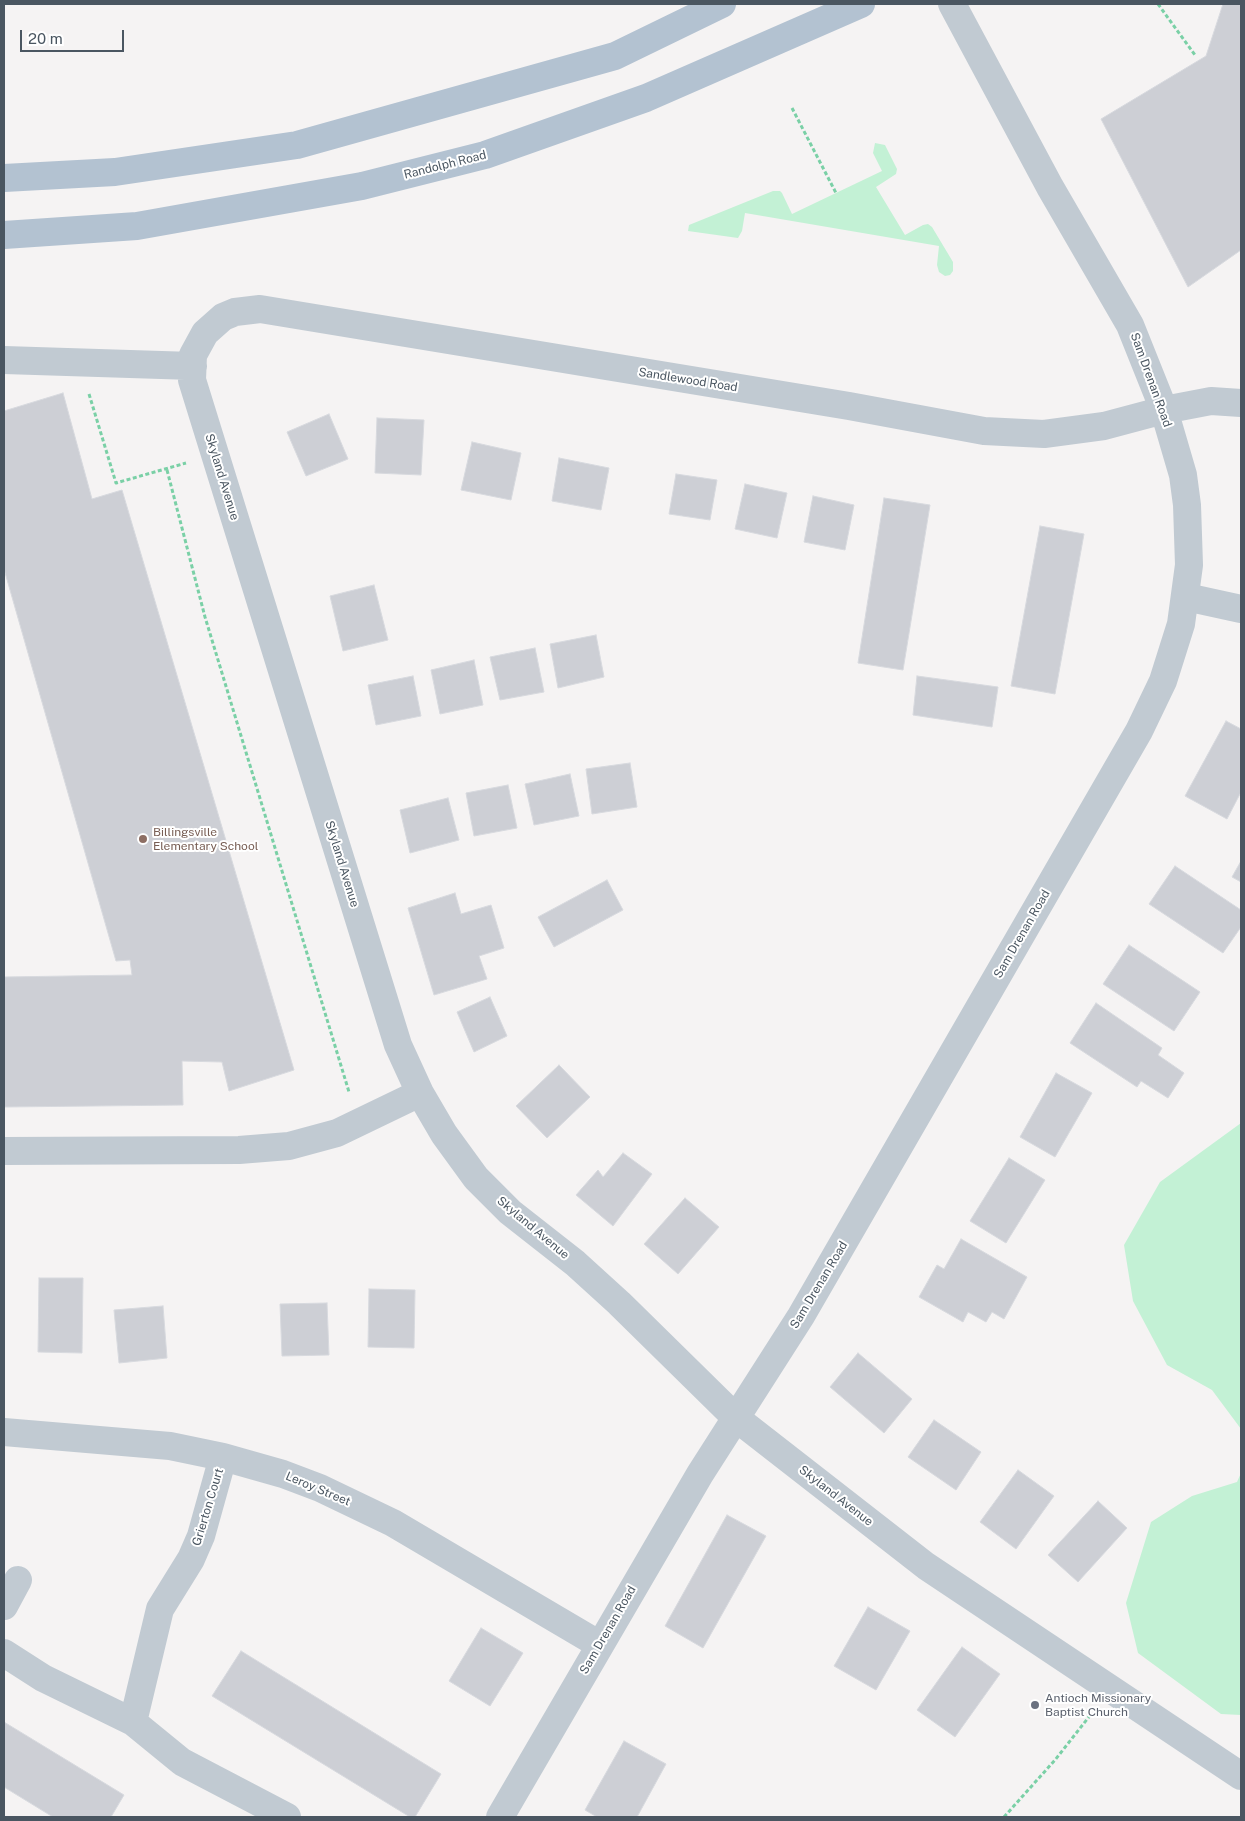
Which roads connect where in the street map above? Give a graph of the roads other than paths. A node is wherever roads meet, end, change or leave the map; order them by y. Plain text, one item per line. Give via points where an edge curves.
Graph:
1 (722, 4) edge
2 (861, 4) edge
3 (952, 4) edge
4 (4, 178) edge
5 (4, 235) edge
6 (214, 324) joint
7 (4, 360) edge
8 (193, 366) junction
9 (1241, 403) edge
10 (1164, 410) junction
11 (1186, 597) junction
12 (1241, 609) edge
13 (420, 1094) junction
14 (4, 1151) edge
15 (736, 1418) junction
16 (4, 1432) edge
17 (223, 1456) junction
18 (18, 1580) dead end
19 (4, 1606) edge
20 (600, 1645) junction
21 (4, 1653) edge
22 (133, 1722) junction
23 (1241, 1776) edge
24 (287, 1817) edge
25 (500, 1817) edge

1 - 4 main road via 615,56 297,145 115,172
2 - 5 main road, Randolph Road via 646,98 485,155 362,186 137,226
3 - 10 street, Sam Drenan Road via 1050,187 1130,324
6 - 8 street, Skyland Avenue via 205,333 194,355
6 - 10 street, Sandlewood Road via 235,312 260,309 984,431 1044,434 1104,426
7 - 8 street
8 - 13 street, Skyland Avenue via 194,387 395,1035
9 - 10 street, Sandlewood Road via 1211,401
10 - 11 street, Sam Drenan Road via 1183,475 1187,505 1189,565
11 - 12 street
11 - 15 street, Sam Drenan Road via 1163,681 1139,731 810,1300
13 - 14 street via 337,1133 289,1146 238,1150
13 - 15 street, Skyland Avenue via 476,1178 510,1212 619,1303
15 - 20 street, Sam Drenan Road
15 - 23 street, Skyland Avenue via 926,1566
16 - 17 street, Leroy Street via 170,1446
17 - 20 street, Leroy Street via 302,1481 393,1523
17 - 22 street, Grierton Court via 202,1536 160,1609
18 - 19 street
20 - 25 street, Sam Drenan Road
21 - 22 street via 43,1678
22 - 24 street via 182,1762

